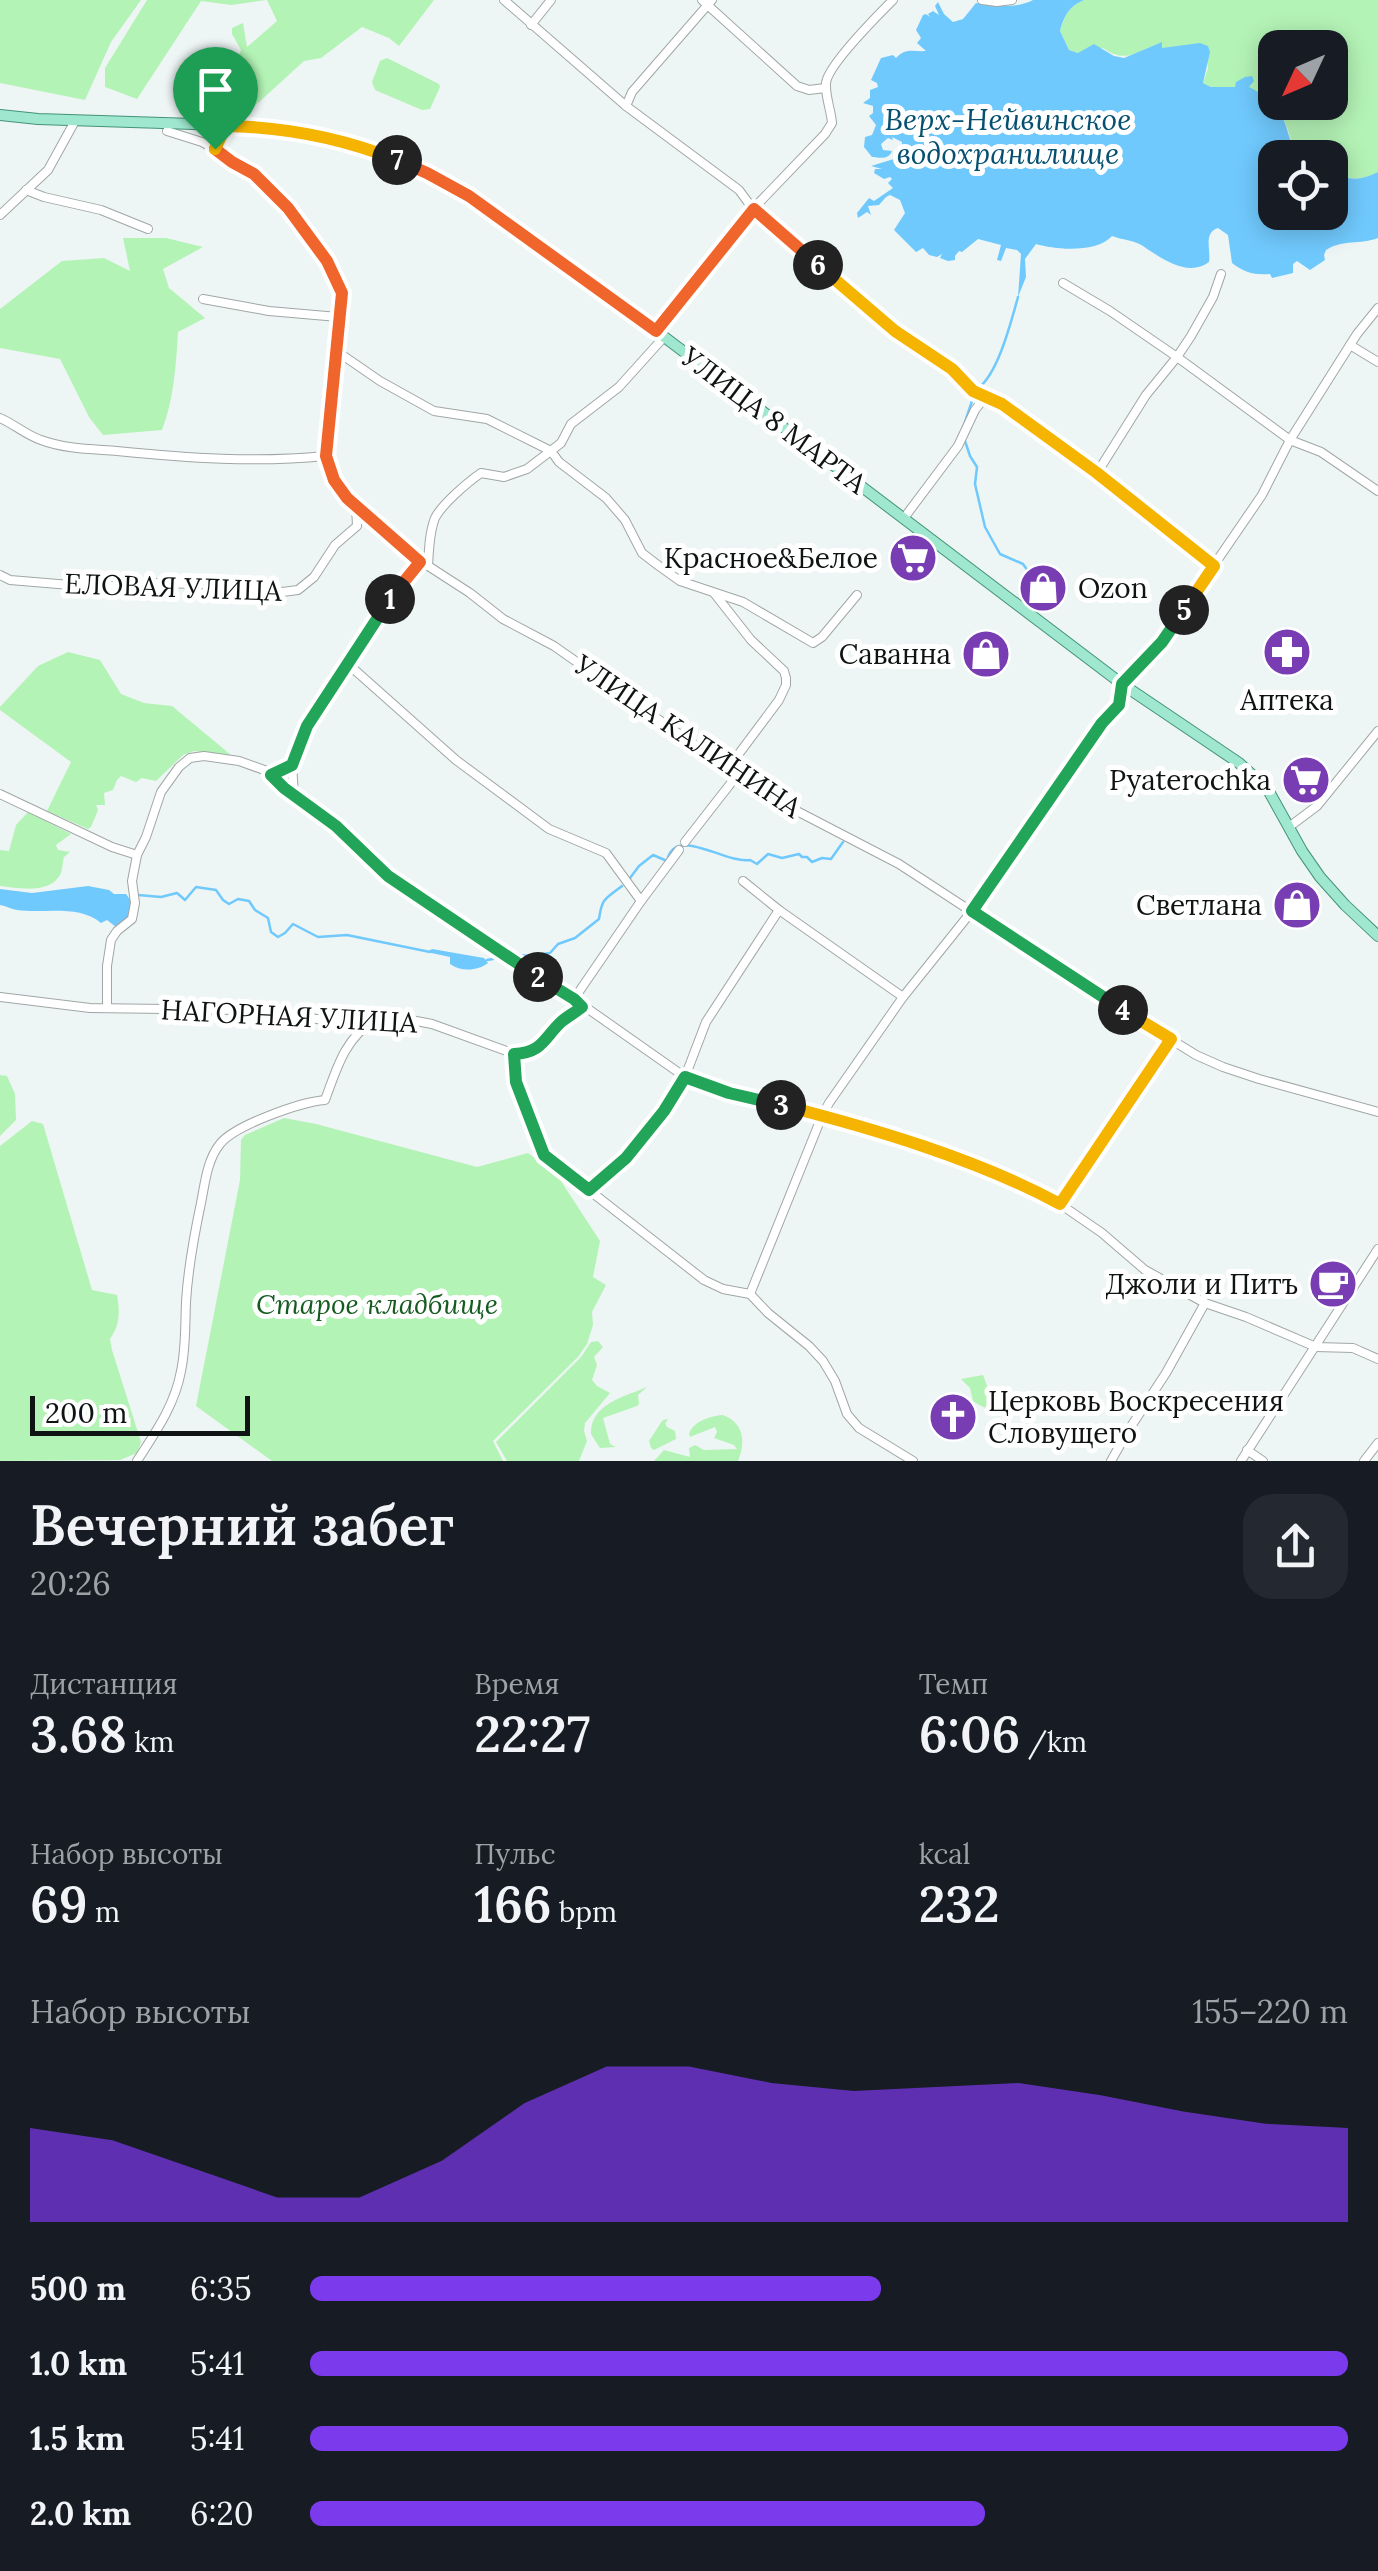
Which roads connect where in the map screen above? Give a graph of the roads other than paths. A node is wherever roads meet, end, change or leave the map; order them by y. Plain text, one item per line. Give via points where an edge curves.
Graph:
1 (504, 0) edge
2 (551, 0) edge
3 (893, 0) edge
4 (982, 0) edge
5 (1012, 0) edge
6 (707, 2) edge
7 (531, 25) junction
8 (826, 88) junction
9 (626, 106) junction
10 (0, 115) edge
11 (76, 121) junction
12 (226, 126) junction
13 (167, 131) dead end
14 (215, 149) junction
15 (26, 190) junction
16 (754, 209) junction
17 (0, 215) edge
18 (148, 230) dead end
19 (1221, 274) dead end
20 (1063, 284) dead end
21 (202, 299) dead end
22 (1378, 308) edge
23 (338, 317) junction
24 (660, 334) junction
25 (1350, 345) junction
26 (335, 350) junction
27 (1177, 357) junction
28 (1378, 362) edge
29 (980, 394) junction
30 (0, 418) edge
31 (1290, 440) junction
32 (551, 451) junction
33 (326, 456) junction
34 (1097, 473) junction
35 (1378, 491) edge
36 (356, 505) junction
37 (904, 518) junction
38 (377, 524) junction
39 (357, 526) junction
40 (424, 564) junction
41 (1214, 566) junction
42 (0, 575) edge
43 (714, 592) junction
44 (857, 595) dead end
45 (348, 664) junction
46 (1122, 684) junction
47 (1378, 731) edge
48 (292, 765) junction
49 (734, 770) junction
50 (271, 775) junction
51 (0, 794) edge
52 (294, 796) junction
53 (1289, 826) junction
54 (137, 856) junction
55 (744, 881) dead end
56 (640, 901) junction
57 (779, 910) junction
58 (972, 911) junction
59 (1378, 936) edge
60 (0, 996) edge
61 (903, 997) junction
62 (574, 999) junction
63 (582, 1007) junction
64 (107, 1008) junction
65 (377, 1019) junction
66 (1171, 1039) junction
67 (514, 1054) junction
68 (685, 1077) junction
69 (1378, 1112) edge
70 (822, 1116) junction
71 (589, 1190) junction
72 (1060, 1204) junction
73 (1378, 1249) edge
74 (750, 1294) junction
75 (1205, 1303) junction
76 (1316, 1348) junction
77 (1378, 1359) edge
78 (1378, 1443) edge
79 (1247, 1450) junction
80 (137, 1461) edge
81 (913, 1461) edge
82 (1111, 1461) edge
83 (1241, 1461) edge
84 (1264, 1461) edge
85 (1364, 1461) edge

1 - 7 street
2 - 7 street
3 - 8 street via 831,69
4 - 5 street
6 - 8 street via 797,86
6 - 9 street
7 - 9 street
8 - 16 street via 829,128
9 - 16 street via 740,190
10 - 11 main road, УЛИЦА 8 МАРТА
11 - 12 main road, УЛИЦА 8 МАРТА
11 - 15 street via 48,170
12 - 14 street
12 - 24 main road, УЛИЦА 8 МАРТА via 315,135 427,173
13 - 14 street
14 - 23 street via 254,174 327,261 342,293
15 - 17 street
15 - 18 street
16 - 24 street
16 - 29 street via 895,331
19 - 27 street
20 - 27 street
21 - 23 street
22 - 25 street
23 - 26 street
24 - 32 street via 619,386 570,424
24 - 37 main road, УЛИЦА 8 МАРТА
25 - 28 street
25 - 31 street
26 - 32 street via 434,411 487,418
26 - 33 street
27 - 31 street
27 - 34 street
29 - 34 street
29 - 37 street via 958,446
30 - 33 street via 65,446 191,458
31 - 35 street via 1321,452
31 - 41 street
32 - 40 street via 517,475 484,472 464,487 437,516
32 - 43 street via 616,510 642,553 675,578
33 - 36 street, УЛИЦА КАЛИНИНА via 334,480
34 - 41 street
36 - 38 street, УЛИЦА КАЛИНИНА
36 - 39 street
37 - 46 main road, УЛИЦА 8 МАРТА
38 - 39 street
38 - 40 street, УЛИЦА КАЛИНИНА
39 - 42 street, ЕЛОВАЯ УЛИЦА via 298,590 94,587
40 - 45 street via 391,598
40 - 49 street, УЛИЦА КАЛИНИНА
41 - 46 street via 1162,642
43 - 44 street via 813,643
43 - 49 street via 786,678
45 - 48 street via 307,726
45 - 56 street via 456,760 549,829 606,853
46 - 53 main road, УЛИЦА 8 МАРТА via 1239,763 1266,788
46 - 58 street via 1119,705
47 - 53 street via 1317,806
48 - 50 street
48 - 52 street
49 - 56 street
49 - 58 street, УЛИЦА КАЛИНИНА
50 - 52 street
50 - 54 street via 217,758 184,761 161,792
51 - 54 street
52 - 62 street via 388,876
53 - 59 main road, УЛИЦА 8 МАРТА via 1320,878
54 - 64 street via 135,911 110,945
55 - 57 street
56 - 62 street
57 - 61 street
57 - 68 street via 706,1022
58 - 61 street
58 - 66 street, УЛИЦА КАЛИНИНА
60 - 64 street, НАГОРНАЯ УЛИЦА
61 - 70 street
62 - 63 street
63 - 67 street via 538,1048
63 - 68 street
64 - 65 street, НАГОРНАЯ УЛИЦА
65 - 67 street, НАГОРНАЯ УЛИЦА via 412,1019
65 - 80 street via 344,1050 326,1100 239,1130 215,1151 191,1254 181,1376
66 - 69 street, УЛИЦА КАЛИНИНА via 1222,1067
66 - 72 street
67 - 71 street via 516,1082 544,1155
68 - 70 street
68 - 71 street via 626,1158
70 - 72 street via 976,1166
70 - 74 street
71 - 74 street via 704,1280
72 - 75 street via 1145,1270
73 - 76 street
74 - 81 street via 816,1353 859,1428
75 - 76 street
75 - 82 street
76 - 77 street via 1352,1348
76 - 79 street
78 - 85 street
79 - 83 street
79 - 84 street

